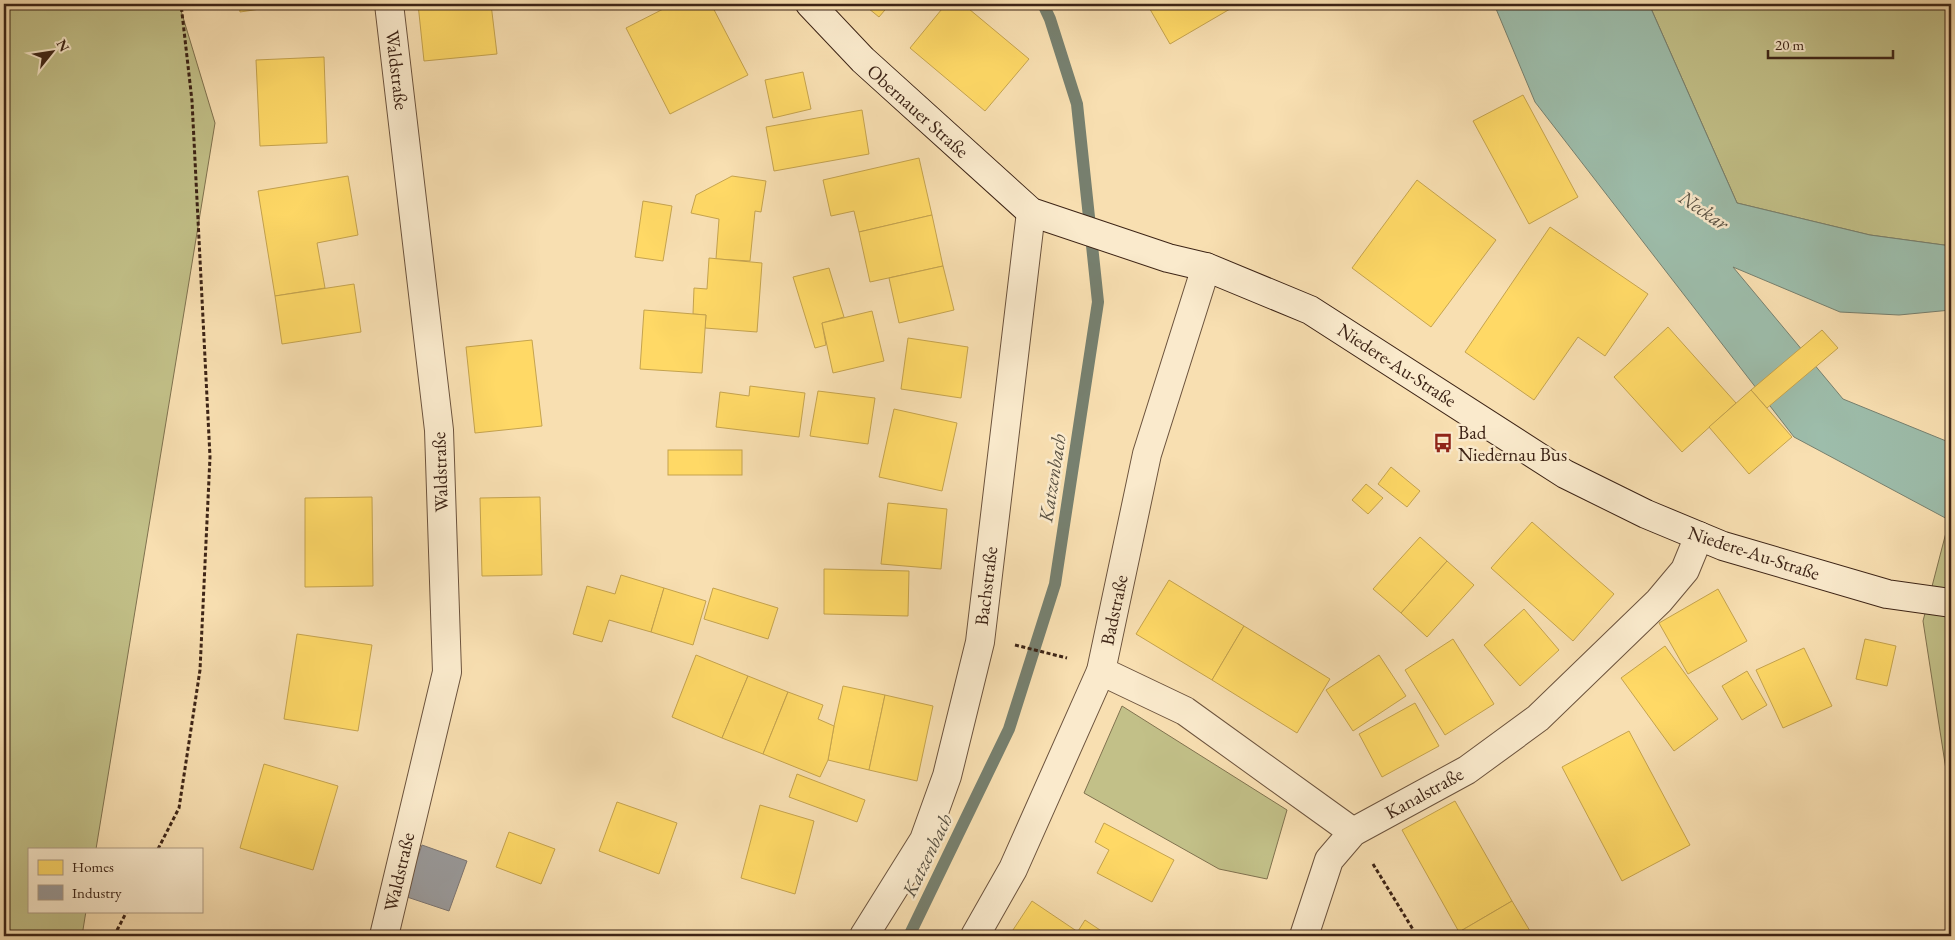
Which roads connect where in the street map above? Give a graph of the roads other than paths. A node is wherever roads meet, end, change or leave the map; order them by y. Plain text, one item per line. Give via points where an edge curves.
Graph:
1 (389, 4) edge
2 (810, 4) edge
3 (1031, 212) junction
4 (1206, 267) junction
5 (1698, 536) junction
6 (1951, 603) edge
7 (1101, 671) junction
8 (1353, 832) junction
9 (384, 936) edge
10 (864, 936) edge
11 (975, 936) edge
12 (1304, 936) edge

1 - 9 street, Waldstraße via 439,430 447,672
2 - 3 street, Obernauer Straße via 863,60
3 - 4 street, Niedere-Au-Straße via 1168,258
3 - 10 street, Bachstraße via 980,642 947,776 924,840
4 - 5 street, Niedere-Au-Straße via 1310,310 1565,474
4 - 7 street, Badstraße via 1147,454
5 - 6 street, Niedere-Au-Straße via 1886,594
5 - 8 street, Kanalstraße via 1685,570 1659,601 1538,718 1467,770
7 - 8 street via 1185,711
7 - 11 street, Badstraße via 1013,869
8 - 12 street via 1329,860

